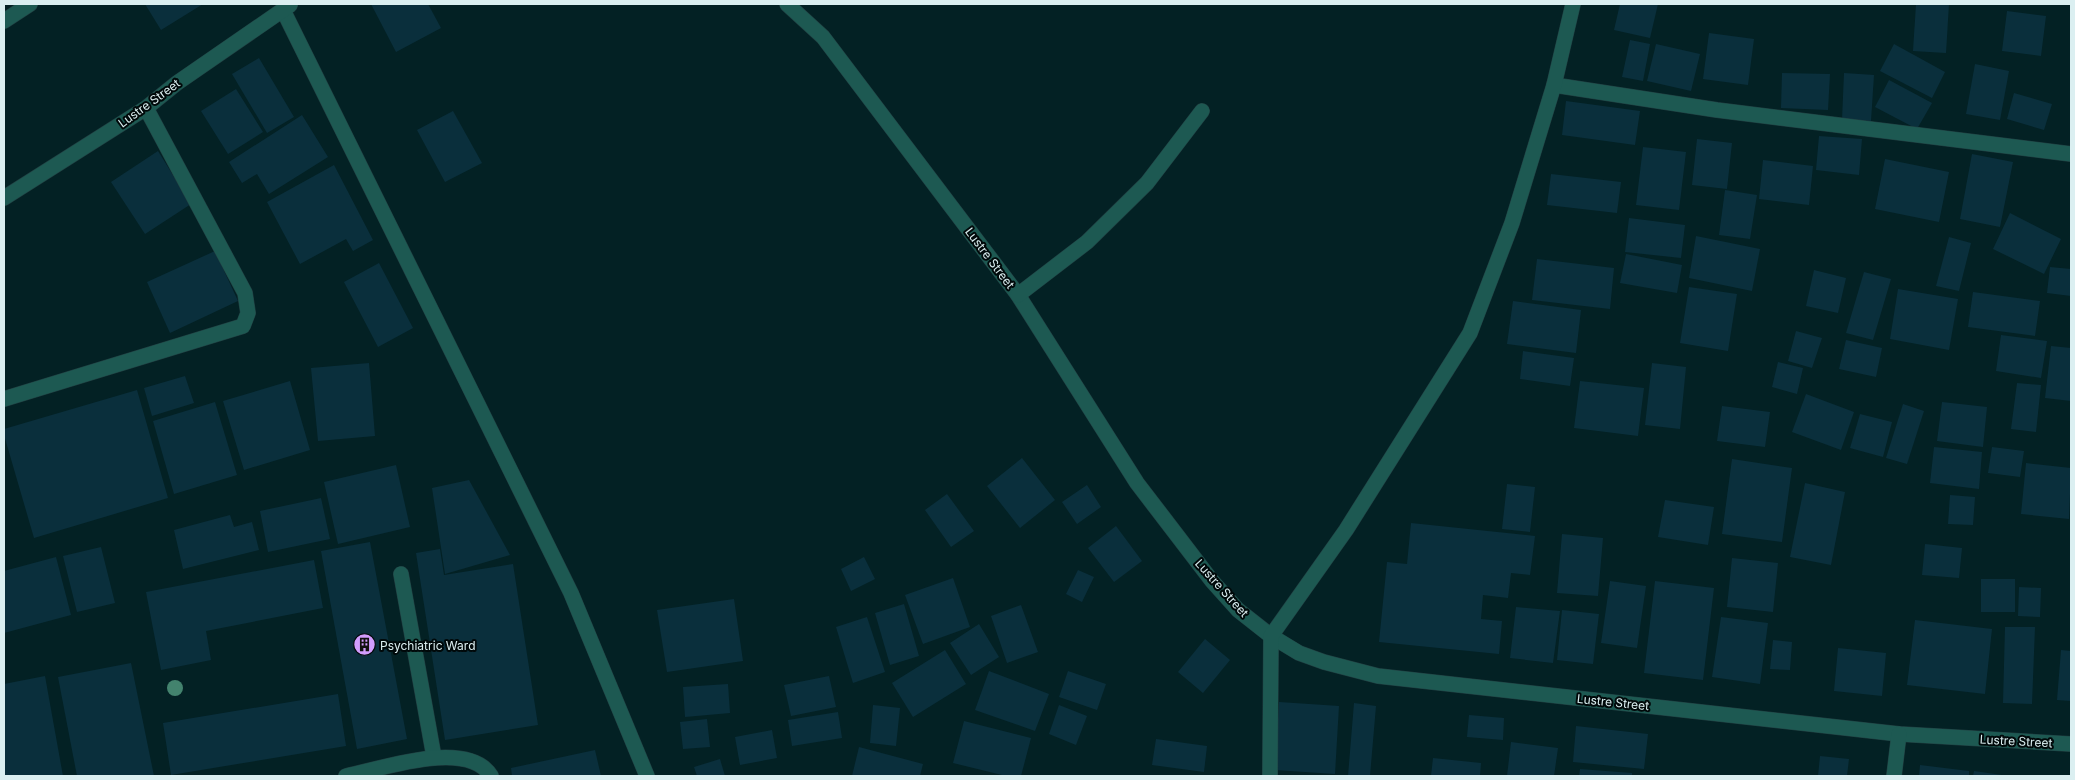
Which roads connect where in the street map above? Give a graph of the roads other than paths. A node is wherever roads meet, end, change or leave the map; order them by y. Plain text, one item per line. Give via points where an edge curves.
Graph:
1 (30, 4) edge
2 (787, 4) edge
3 (1573, 4) edge
4 (287, 7) edge
5 (4, 21) edge
6 (1554, 85) junction
7 (146, 108) junction
8 (1202, 111) dead end
9 (2071, 154) edge
10 (4, 198) edge
11 (1018, 295) junction
12 (4, 399) edge
13 (401, 574) dead end
14 (1271, 636) junction
15 (1900, 734) junction
16 (2071, 744) edge
17 (434, 757) junction
18 (346, 776) edge
19 (491, 776) edge
20 (647, 776) edge
21 (1270, 776) edge
22 (1894, 776) edge

1 - 5 street
2 - 11 street, Lustre Street via 823,37
3 - 6 street
4 - 7 street, Lustre Street via 177,82
4 - 20 street via 571,593
6 - 9 street via 1717,110
6 - 14 street via 1512,223 1470,333 1346,530
7 - 10 street, Lustre Street
7 - 12 street via 245,293 248,313 243,326
8 - 11 street via 1146,183 1087,242
11 - 14 street, Lustre Street via 1137,483 1212,581 1238,610
13 - 17 street
14 - 15 street, Lustre Street via 1299,653 1378,676
14 - 21 street
15 - 16 street, Lustre Street
15 - 22 street
17 - 18 street
17 - 19 street via 465,758

